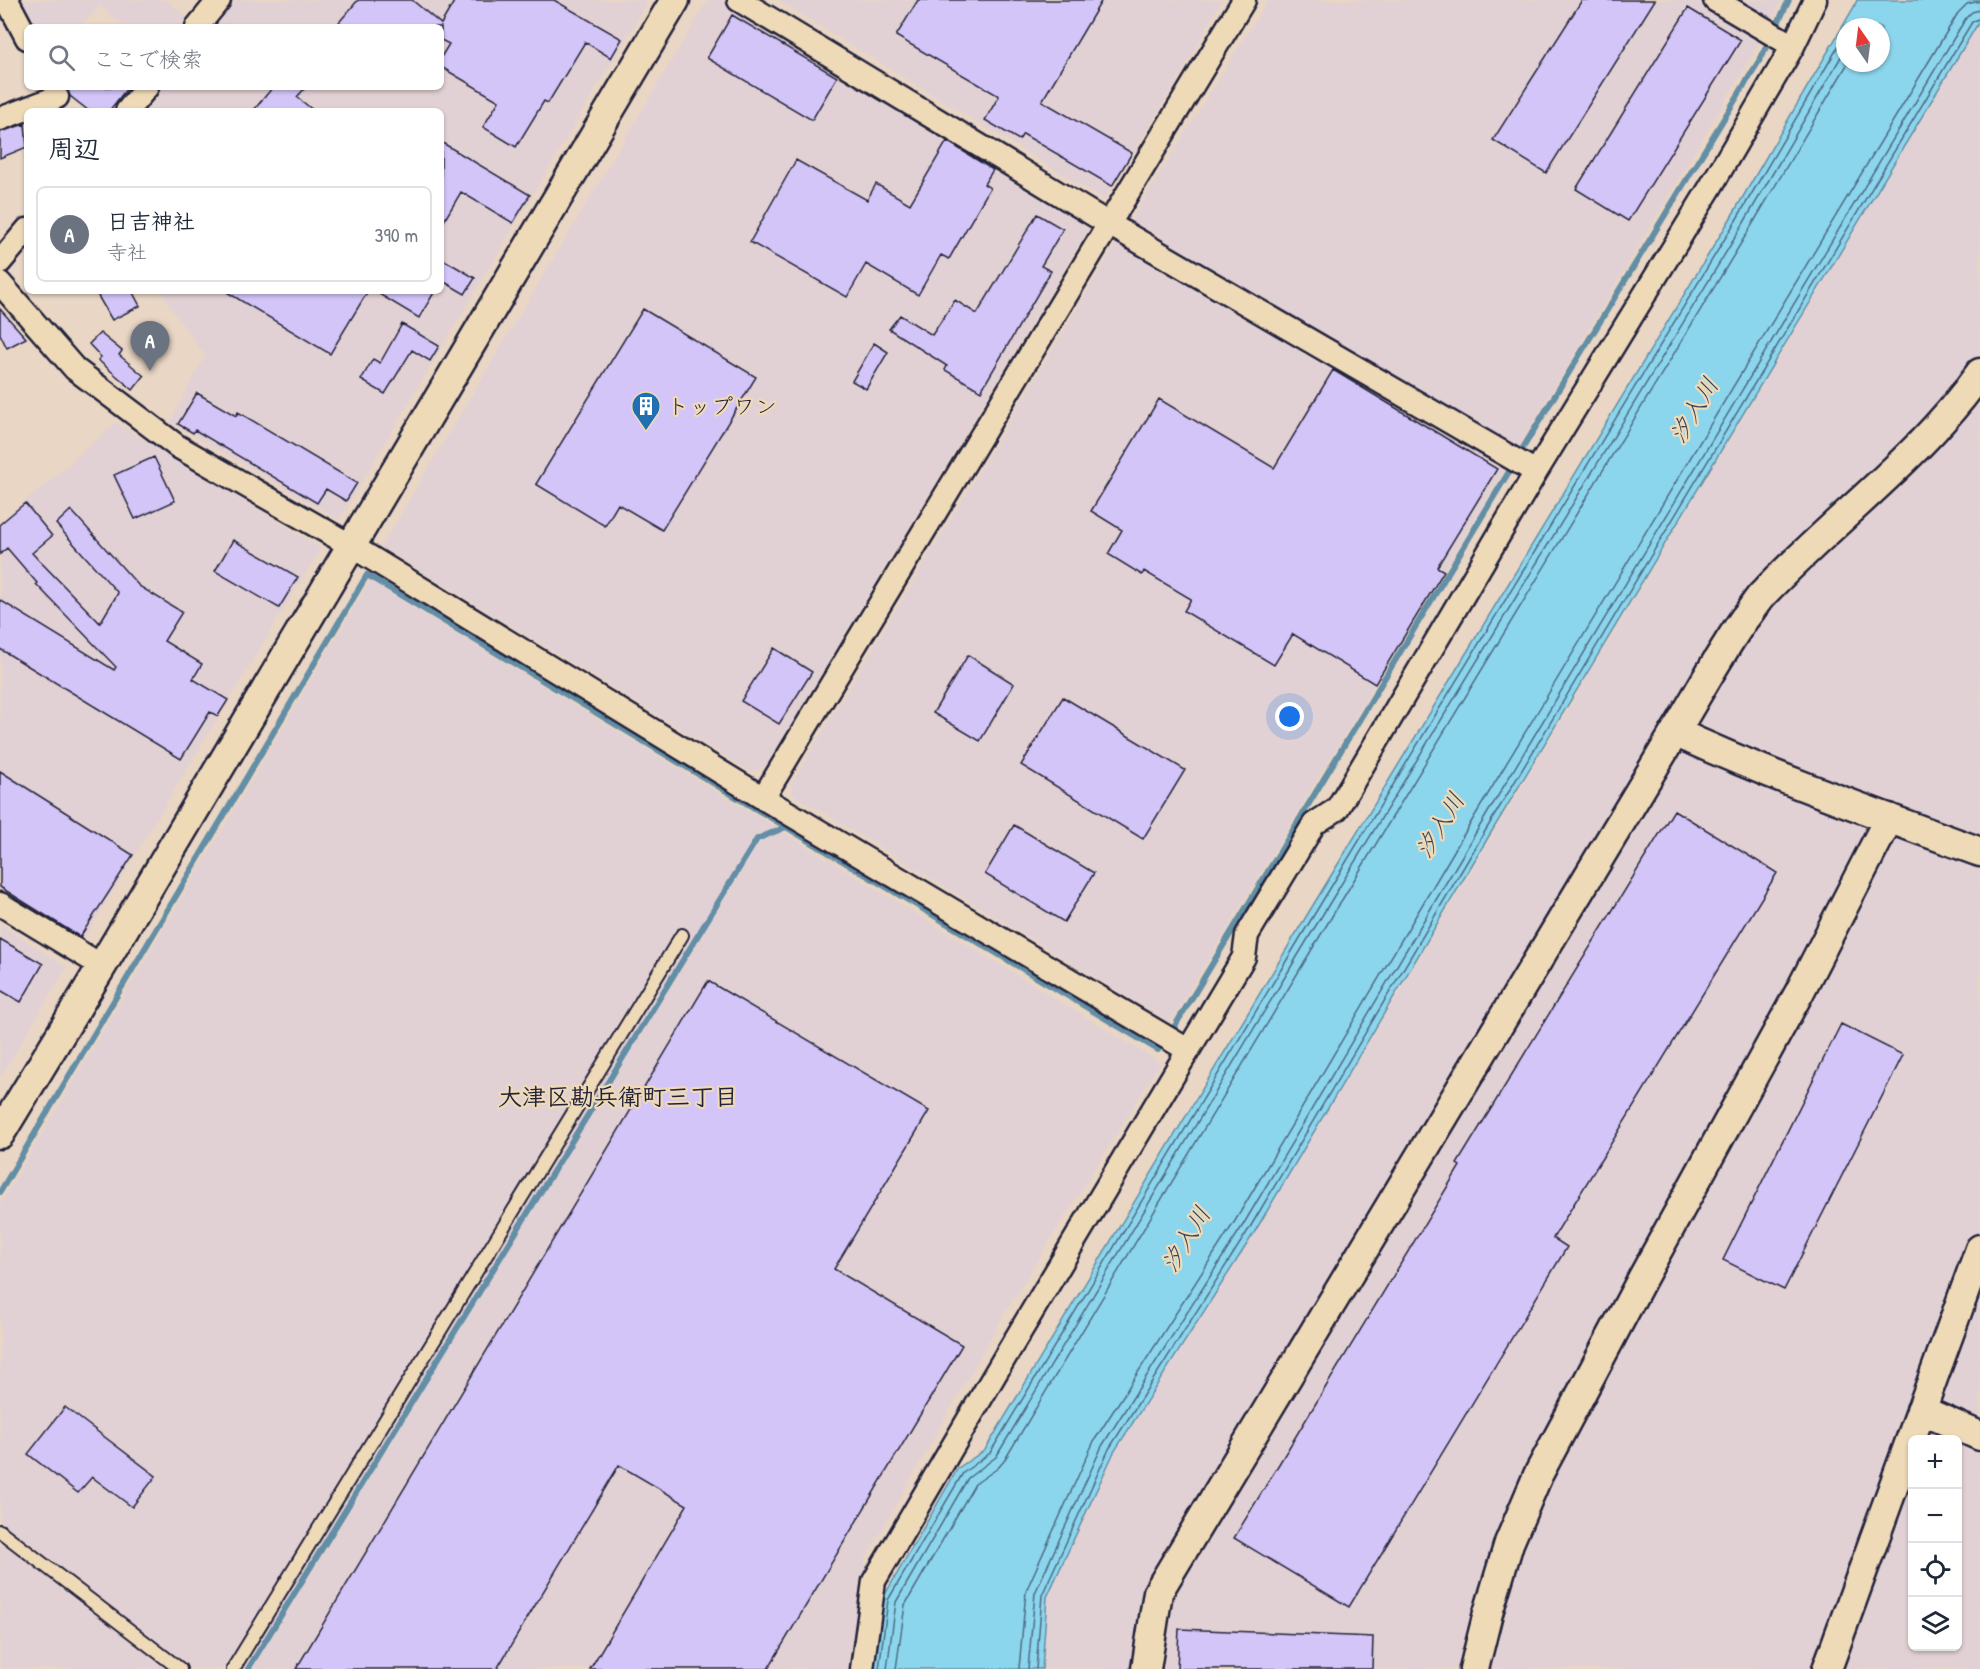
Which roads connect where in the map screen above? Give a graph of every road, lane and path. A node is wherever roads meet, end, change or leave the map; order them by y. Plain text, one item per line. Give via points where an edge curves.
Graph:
1 (7, 0) edge
2 (219, 0) edge
3 (675, 0) edge
4 (740, 0) edge
5 (1245, 0) edge
6 (1715, 0) edge
7 (1815, 0) edge
8 (199, 24) edge
9 (24, 32) edge
10 (1793, 46) junction
11 (144, 90) edge
12 (58, 98) edge
13 (30, 108) edge
14 (130, 108) edge
15 (24, 110) edge
16 (0, 119) edge
17 (1109, 224) junction
18 (24, 234) edge
19 (0, 262) edge
20 (0, 283) edge
21 (1980, 373) edge
22 (1536, 472) junction
23 (350, 545) junction
24 (1676, 732) junction
25 (763, 798) junction
26 (1888, 818) junction
27 (1980, 852) edge
28 (0, 904) edge
29 (682, 935) dead end
30 (102, 966) junction
31 (1188, 1050) junction
32 (0, 1134) edge
33 (1980, 1249) edge
34 (1921, 1410) junction
35 (1980, 1436) edge
36 (0, 1531) edge
37 (180, 1669) edge
38 (233, 1669) edge
39 (862, 1669) edge
40 (1146, 1669) edge
41 (1474, 1669) edge
42 (1827, 1669) edge

1 - 9 street
2 - 8 street
3 - 23 street
4 - 17 street
5 - 17 street
6 - 10 street
7 - 10 street
10 - 22 street
11 - 14 street
12 - 13 street
15 - 16 street
17 - 22 street
17 - 25 street
18 - 19 street
20 - 23 street via 75,369 177,446
21 - 24 street via 1911,453 1762,595 1726,645
22 - 31 street via 1337,809 1314,825 1247,935 1244,957
23 - 25 street
23 - 30 street
24 - 26 street
24 - 40 street via 1158,1592
25 - 31 street
26 - 27 street
26 - 41 street via 1799,993 1538,1475 1509,1543
28 - 30 street
29 - 38 lane
30 - 32 street
31 - 39 street via 874,1581
33 - 34 street
34 - 35 street
34 - 42 street
36 - 37 lane

